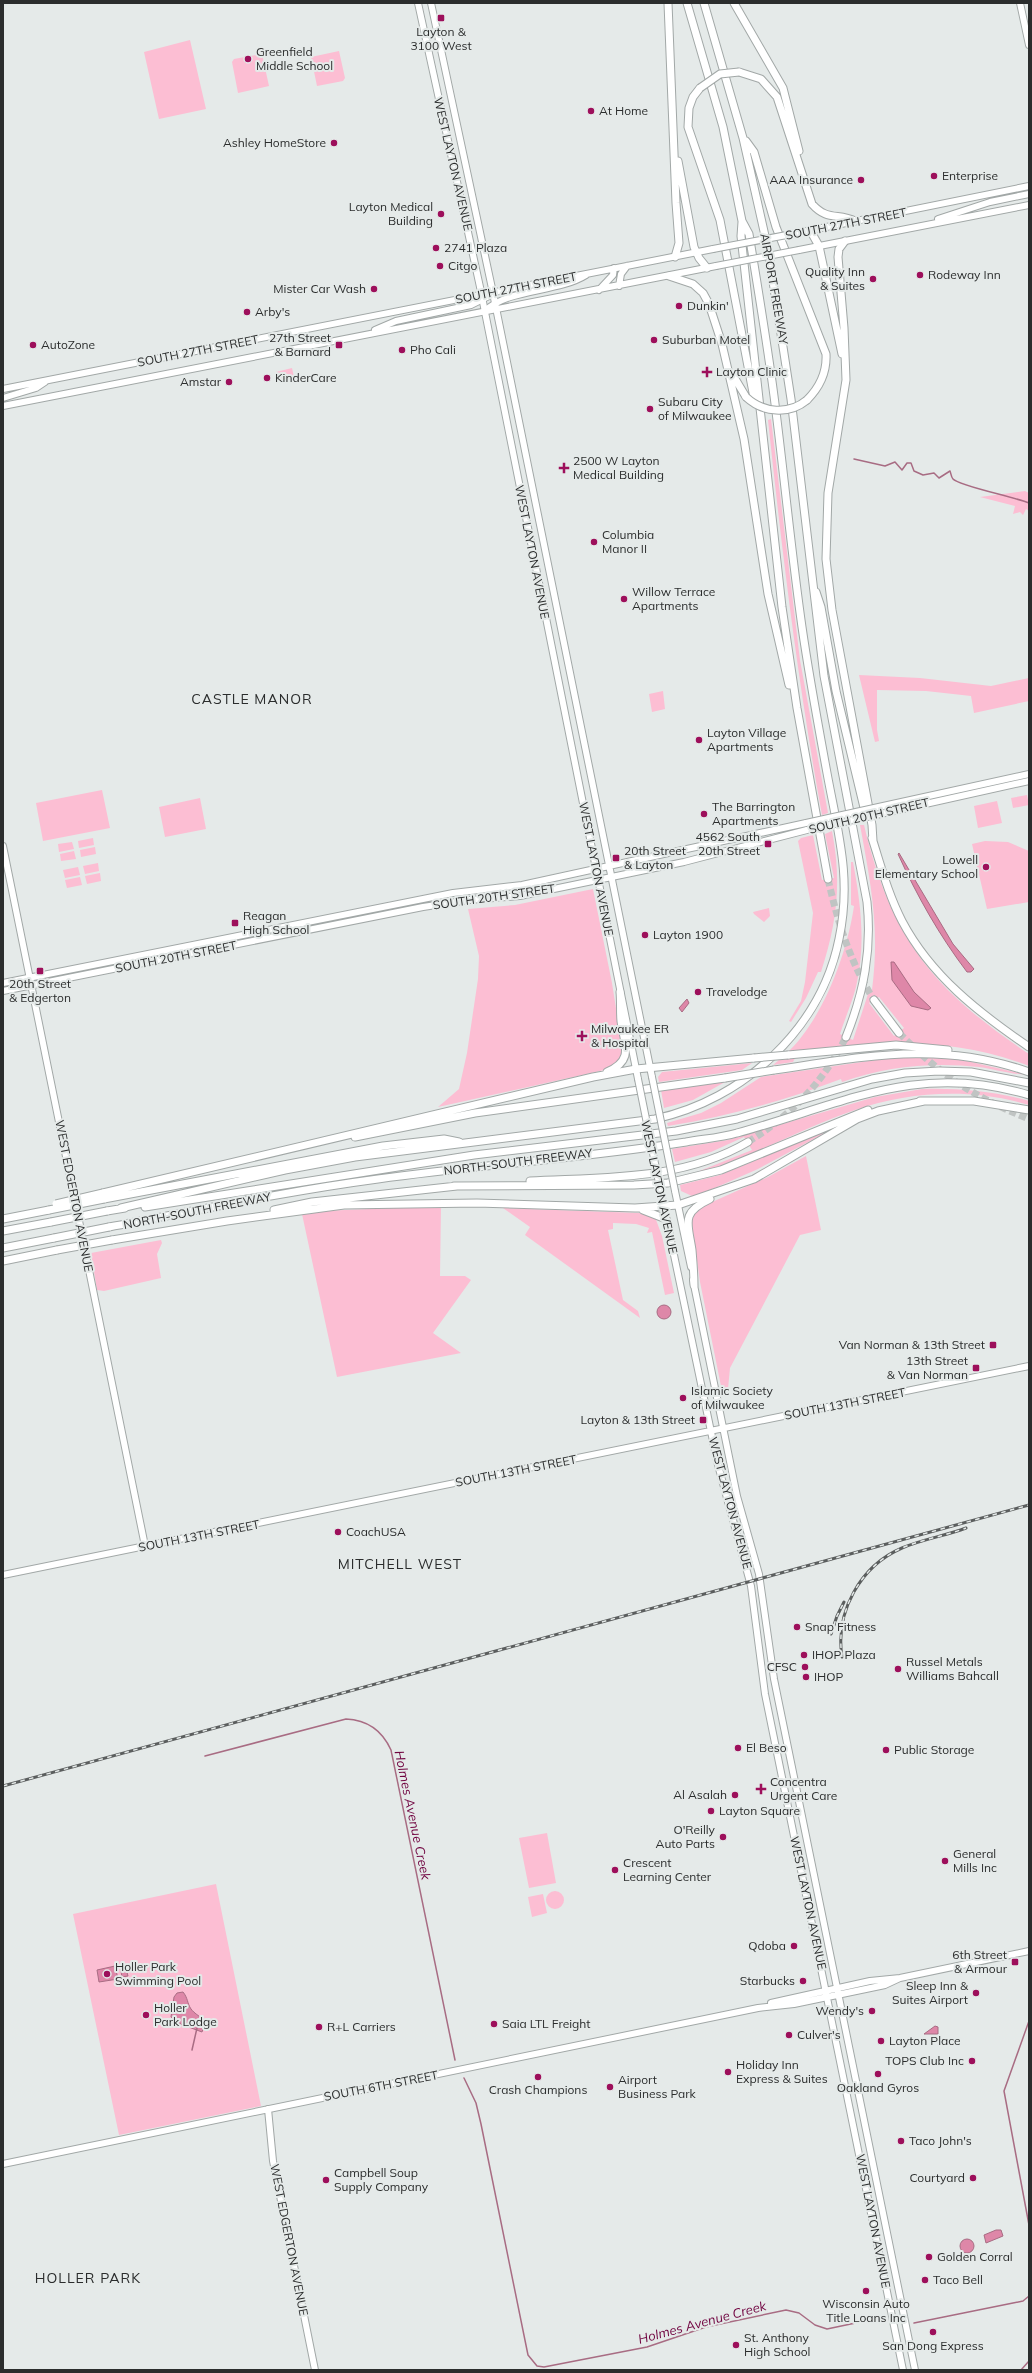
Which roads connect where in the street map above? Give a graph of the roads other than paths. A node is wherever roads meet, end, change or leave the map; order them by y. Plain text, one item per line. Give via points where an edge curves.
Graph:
1 (418, 3) edge
2 (432, 3) edge
3 (668, 3) edge
4 (687, 3) edge
5 (704, 3) edge
6 (734, 3) edge
7 (1020, 3) edge
8 (1029, 45) edge
9 (743, 138) junction
10 (674, 139) junction
11 (802, 171) junction
12 (1029, 186) edge
13 (1029, 194) edge
14 (1029, 205) edge
15 (742, 221) junction
16 (855, 221) junction
17 (916, 227) junction
18 (810, 230) junction
19 (845, 241) junction
20 (819, 246) junction
21 (696, 253) junction
22 (675, 256) junction
23 (627, 266) junction
24 (614, 268) junction
25 (707, 268) junction
26 (589, 273) junction
27 (669, 276) junction
28 (619, 286) junction
29 (599, 290) junction
30 (493, 293) junction
31 (482, 298) junction
32 (496, 306) junction
33 (484, 312) junction
34 (366, 334) junction
35 (726, 359) junction
36 (49, 380) junction
37 (846, 380) junction
38 (3, 389) edge
39 (3, 398) edge
40 (3, 406) edge
41 (766, 455) junction
42 (812, 582) junction
43 (797, 708) junction
44 (1029, 774) edge
45 (1029, 781) edge
46 (770, 831) junction
47 (771, 839) junction
48 (873, 841) junction
49 (3, 846) edge
50 (609, 866) junction
51 (596, 868) junction
52 (611, 877) junction
53 (828, 879) tunnel mouth
54 (598, 880) junction
55 (30, 978) junction
56 (3, 983) edge
57 (32, 986) junction
58 (3, 991) edge
59 (620, 992) junction
60 (874, 1000) tunnel mouth
61 (899, 1033) tunnel mouth
62 (846, 1037) tunnel mouth
63 (1029, 1047) edge
64 (959, 1055) junction
65 (650, 1068) junction
66 (636, 1069) junction
67 (1029, 1072) edge
68 (593, 1077) junction
69 (1029, 1083) edge
70 (1029, 1095) edge
71 (924, 1101) junction
72 (1029, 1110) edge
73 (748, 1142) tunnel mouth
74 (465, 1143) junction
75 (269, 1154) junction
76 (454, 1186) junction
77 (725, 1191) junction
78 (103, 1196) junction
79 (678, 1205) junction
80 (48, 1208) junction
81 (121, 1208) junction
82 (635, 1208) junction
83 (663, 1208) junction
84 (3, 1216) edge
85 (3, 1219) edge
86 (666, 1219) junction
87 (227, 1220) junction
88 (3, 1231) edge
89 (3, 1248) edge
90 (3, 1261) edge
91 (694, 1285) junction
92 (1029, 1366) edge
93 (723, 1429) junction
94 (712, 1431) junction
95 (145, 1546) junction
96 (3, 1575) edge
97 (1029, 1951) edge
98 (837, 1991) junction
99 (826, 1993) junction
100 (268, 2109) junction
101 (3, 2164) edge
102 (315, 2370) edge
103 (903, 2370) edge
104 (915, 2370) edge

1 - 31 main road, WEST LAYTON AVENUE
2 - 30 main road, WEST LAYTON AVENUE
3 - 10 highway
4 - 15 highway via 723,127
5 - 9 highway, AIRPORT FREEWAY
6 - 11 highway via 783,88
7 - 8 main road
9 - 35 highway, bridge via 754,152 770,213 826,354 826,367 822,380 807,400 792,408 777,410 757,405 746,397 737,385
9 - 42 highway, AIRPORT FREEWAY via 768,249 780,322
10 - 21 highway
10 - 22 highway via 679,243
11 - 16 highway via 810,200 816,208 835,218 846,217
11 - 41 highway, bridge via 777,97 761,79 740,72 716,76 693,97 689,108 688,127 720,220 752,380 760,438
12 - 16 main road, SOUTH 27TH STREET
13 - 17 main road via 990,202
14 - 17 main road, SOUTH 27TH STREET
15 - 41 highway via 741,236
15 - 74 highway via 749,234 766,334 802,626 844,864 845,900 837,947 822,987 799,1027 768,1061 712,1100 678,1114 655,1119
16 - 18 main road, SOUTH 27TH STREET
17 - 19 main road, SOUTH 27TH STREET
18 - 20 highway
18 - 21 main road, SOUTH 27TH STREET, bridge
19 - 20 main road, SOUTH 27TH STREET
19 - 37 highway via 839,249 838,256
20 - 25 main road, SOUTH 27TH STREET, bridge
20 - 37 highway
21 - 22 main road, SOUTH 27TH STREET
21 - 25 highway
22 - 23 main road, SOUTH 27TH STREET
23 - 24 main road, SOUTH 27TH STREET
23 - 28 main road via 621,274
24 - 26 main road, SOUTH 27TH STREET
24 - 29 main road via 613,275
25 - 27 main road, SOUTH 27TH STREET
26 - 30 main road, SOUTH 27TH STREET
26 - 32 main road via 574,283
27 - 28 main road, SOUTH 27TH STREET
27 - 35 highway via 693,284 703,293 709,304
28 - 29 main road, SOUTH 27TH STREET
29 - 32 main road, SOUTH 27TH STREET
30 - 31 main road
30 - 32 main road, WEST LAYTON AVENUE
31 - 33 main road, WEST LAYTON AVENUE
31 - 34 main road via 472,305 396,320
31 - 36 main road, SOUTH 27TH STREET
32 - 33 main road
32 - 50 main road, WEST LAYTON AVENUE
33 - 34 main road, SOUTH 27TH STREET
33 - 51 main road, WEST LAYTON AVENUE
34 - 40 main road, SOUTH 27TH STREET
35 - 43 highway via 744,439 769,599 792,704
36 - 38 main road, SOUTH 27TH STREET
36 - 39 main road via 36,388
37 - 48 highway via 828,493 826,559 832,610
41 - 43 highway via 782,607
42 - 48 highway via 821,607 843,724
42 - 62 highway via 830,714 868,910 869,945 866,973
43 - 53 highway
44 - 46 main road, SOUTH 20TH STREET, bridge
45 - 47 main road, SOUTH 20TH STREET, bridge
46 - 47 main road
46 - 50 main road, SOUTH 20TH STREET
47 - 52 main road, SOUTH 20TH STREET via 684,862
48 - 63 highway via 886,883 903,922 935,968 967,1002
49 - 55 main road, WEST EDGERTON AVENUE
50 - 51 main road, SOUTH 20TH STREET
50 - 52 main road, WEST LAYTON AVENUE
51 - 54 main road, WEST LAYTON AVENUE
51 - 55 main road, SOUTH 20TH STREET via 510,886 453,893
52 - 54 main road, SOUTH 20TH STREET
52 - 65 main road, WEST LAYTON AVENUE
54 - 57 main road, SOUTH 20TH STREET via 509,898 469,900 423,907
54 - 59 main road, WEST LAYTON AVENUE
55 - 56 main road, SOUTH 20TH STREET
55 - 57 main road, WEST EDGERTON AVENUE
57 - 58 main road, SOUTH 20TH STREET
57 - 95 main road, WEST EDGERTON AVENUE
59 - 66 main road, WEST LAYTON AVENUE
59 - 68 highway via 626,1052 624,1059 615,1069
60 - 61 highway
64 - 65 highway, bridge via 944,1049 896,1045
64 - 67 highway via 989,1060
64 - 75 highway, bridge via 895,1053 774,1070 475,1113
65 - 66 highway
65 - 79 main road, WEST LAYTON AVENUE, bridge
66 - 68 highway
66 - 83 main road, WEST LAYTON AVENUE, bridge
68 - 75 highway
69 - 81 highway, NORTH-SOUTH FREEWAY via 971,1072 905,1073 872,1079 737,1120 676,1131 474,1155 145,1207
70 - 89 highway, NORTH-SOUTH FREEWAY, bridge via 989,1085 962,1083 896,1086 734,1134 676,1144 325,1187
71 - 72 highway via 974,1101
71 - 76 highway via 870,1109 721,1170 674,1182 634,1185
71 - 77 highway via 878,1111 857,1119 754,1179
73 - 76 highway via 705,1162 664,1173
74 - 78 highway via 444,1139 383,1146
74 - 81 highway via 355,1157
75 - 78 highway
76 - 87 highway via 312,1202
77 - 79 highway
77 - 91 highway via 694,1208 688,1217
78 - 80 highway, bridge
79 - 83 highway
79 - 91 main road, WEST LAYTON AVENUE
80 - 84 highway
80 - 85 highway
81 - 88 highway, NORTH-SOUTH FREEWAY, bridge
82 - 83 highway
82 - 86 highway
82 - 87 highway via 477,1203 372,1204 344,1205
83 - 86 main road, WEST LAYTON AVENUE
86 - 94 main road, WEST LAYTON AVENUE
87 - 90 highway, bridge
91 - 93 main road, WEST LAYTON AVENUE
92 - 93 main road, SOUTH 13TH STREET
93 - 94 main road, SOUTH 13TH STREET
93 - 98 main road, WEST LAYTON AVENUE via 758,1574 774,1679
94 - 95 main road, SOUTH 13TH STREET
94 - 99 main road, WEST LAYTON AVENUE via 725,1493 751,1586 765,1694
95 - 96 main road, SOUTH 13TH STREET
97 - 98 main road, SOUTH 6TH STREET via 900,1978 870,1981
98 - 99 main road, SOUTH 6TH STREET
98 - 104 main road, WEST LAYTON AVENUE
99 - 100 main road, SOUTH 6TH STREET
99 - 103 main road, WEST LAYTON AVENUE
100 - 101 main road, SOUTH 6TH STREET
100 - 102 main road, WEST EDGERTON AVENUE via 272,2161

